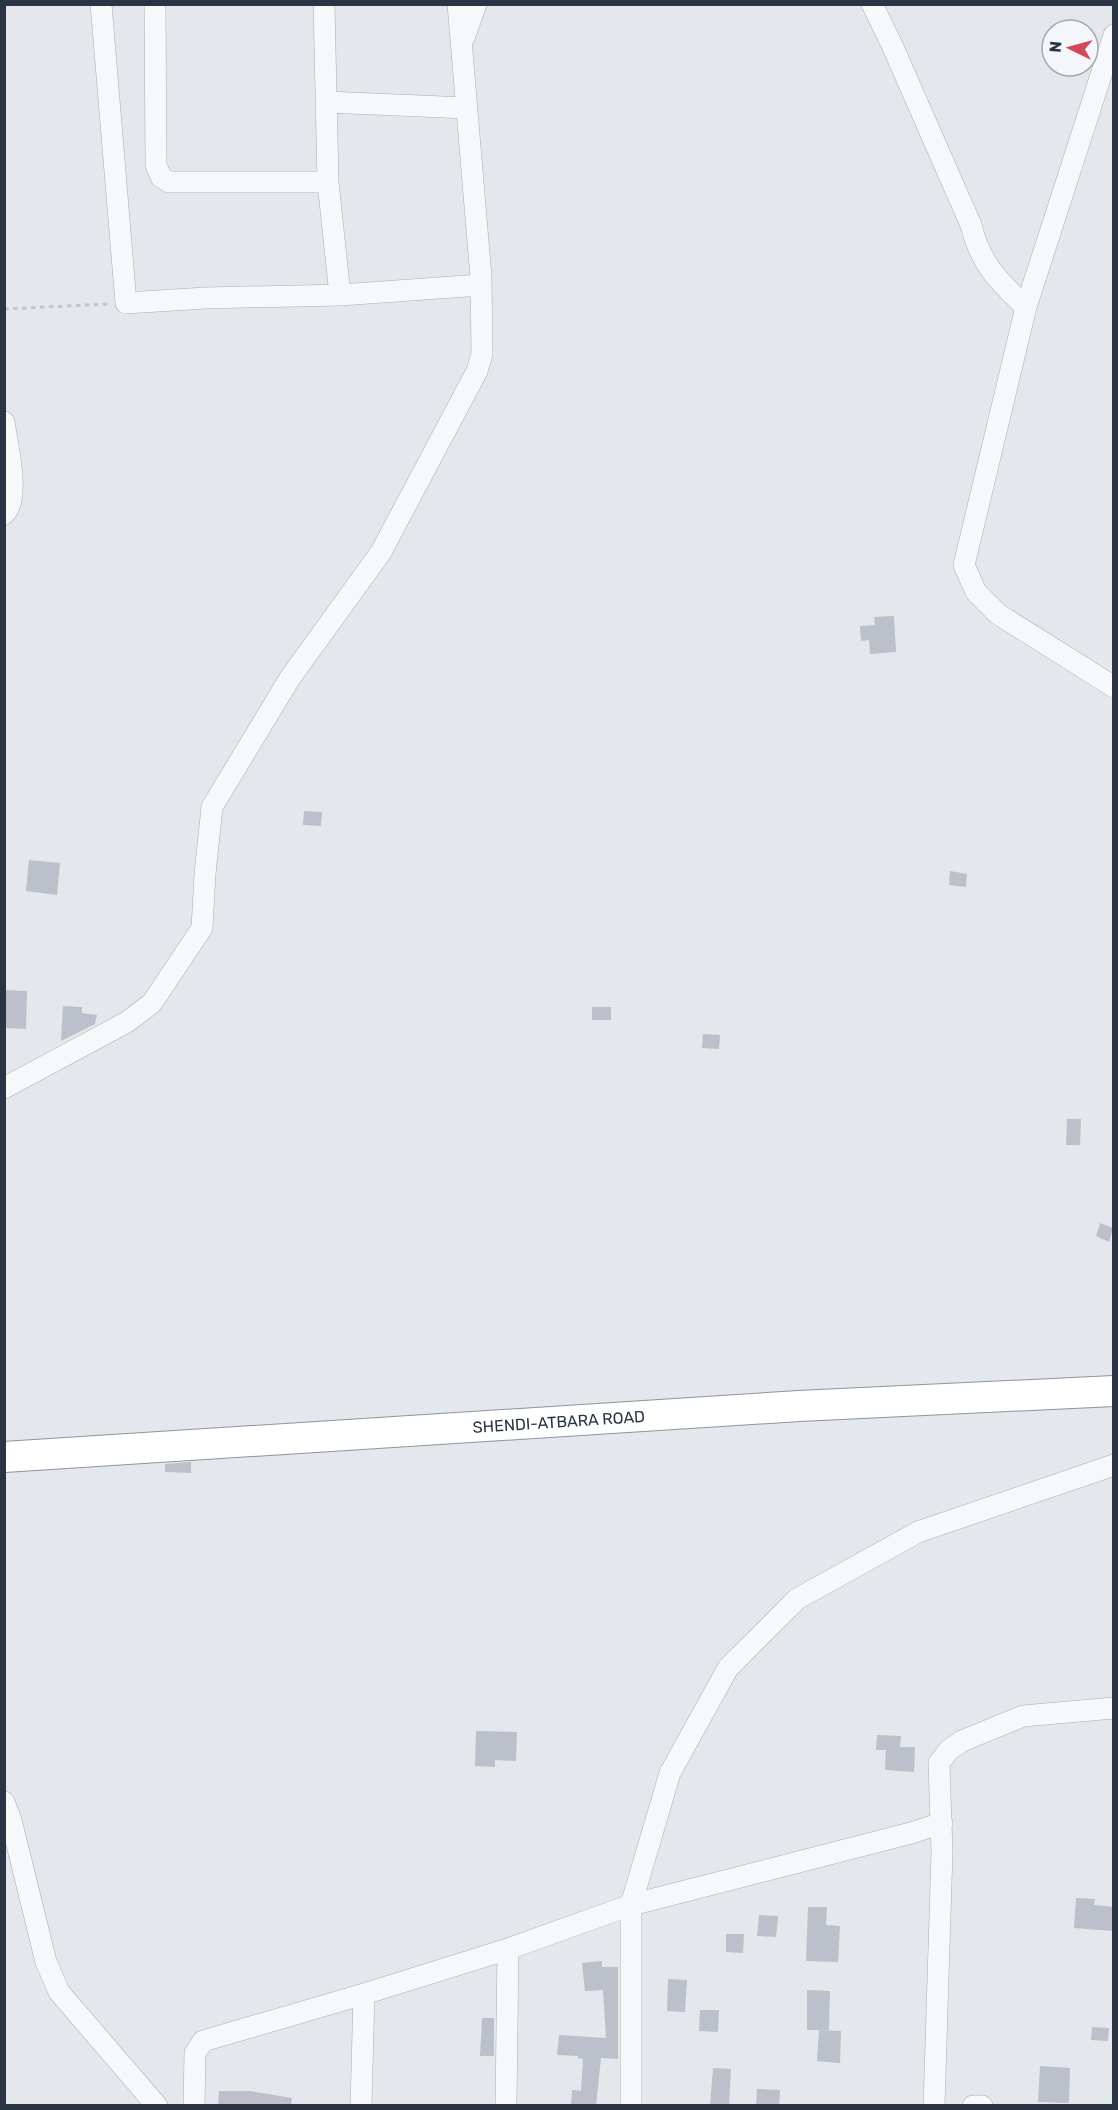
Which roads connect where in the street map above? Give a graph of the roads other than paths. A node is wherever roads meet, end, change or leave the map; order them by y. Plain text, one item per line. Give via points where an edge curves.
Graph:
1 (101, 4) edge
2 (155, 4) edge
3 (324, 4) edge
4 (458, 4) edge
5 (476, 4) edge
6 (872, 4) edge
7 (1113, 35) edge
8 (462, 44) junction
9 (326, 102) junction
10 (467, 108) junction
11 (328, 182) junction
12 (481, 285) junction
13 (340, 295) junction
14 (1026, 307) junction
15 (4, 422) edge
16 (4, 514) edge
17 (1113, 687) edge
18 (4, 1088) edge
19 (1113, 1391) edge
20 (4, 1457) edge
21 (1113, 1465) edge
22 (1113, 1708) edge
23 (4, 1802) edge
24 (942, 1823) junction
25 (631, 1905) junction
26 (508, 1948) junction
27 (364, 1994) junction
28 (157, 2106) edge
29 (194, 2106) edge
30 (361, 2106) edge
31 (506, 2106) edge
32 (632, 2106) edge
33 (934, 2106) edge
34 (973, 2106) edge
35 (982, 2106) edge

1 - 13 street via 126,303
2 - 11 street via 156,165 161,177 170,182
3 - 9 street
4 - 8 street
5 - 8 street
6 - 14 street via 966,214 976,246 1002,284
7 - 14 street
8 - 10 street
9 - 10 street
9 - 11 street
10 - 12 street
11 - 13 street
12 - 13 street
12 - 18 street via 482,354 471,381 381,552 290,678 212,807 202,928 152,1003 128,1022
14 - 17 street via 964,565 976,592 998,614
15 - 16 street via 13,494
19 - 20 highway, SHENDI-ATBARA ROAD via 799,1406
21 - 25 street via 918,1532 797,1599 728,1668 670,1773
22 - 24 street via 1023,1716 962,1741 939,1763
23 - 28 street via 46,1962 59,1992
24 - 25 street
24 - 33 street
25 - 26 street
25 - 32 street
26 - 27 street
26 - 31 street
27 - 29 street via 203,2041 195,2053
27 - 30 street
34 - 35 street

